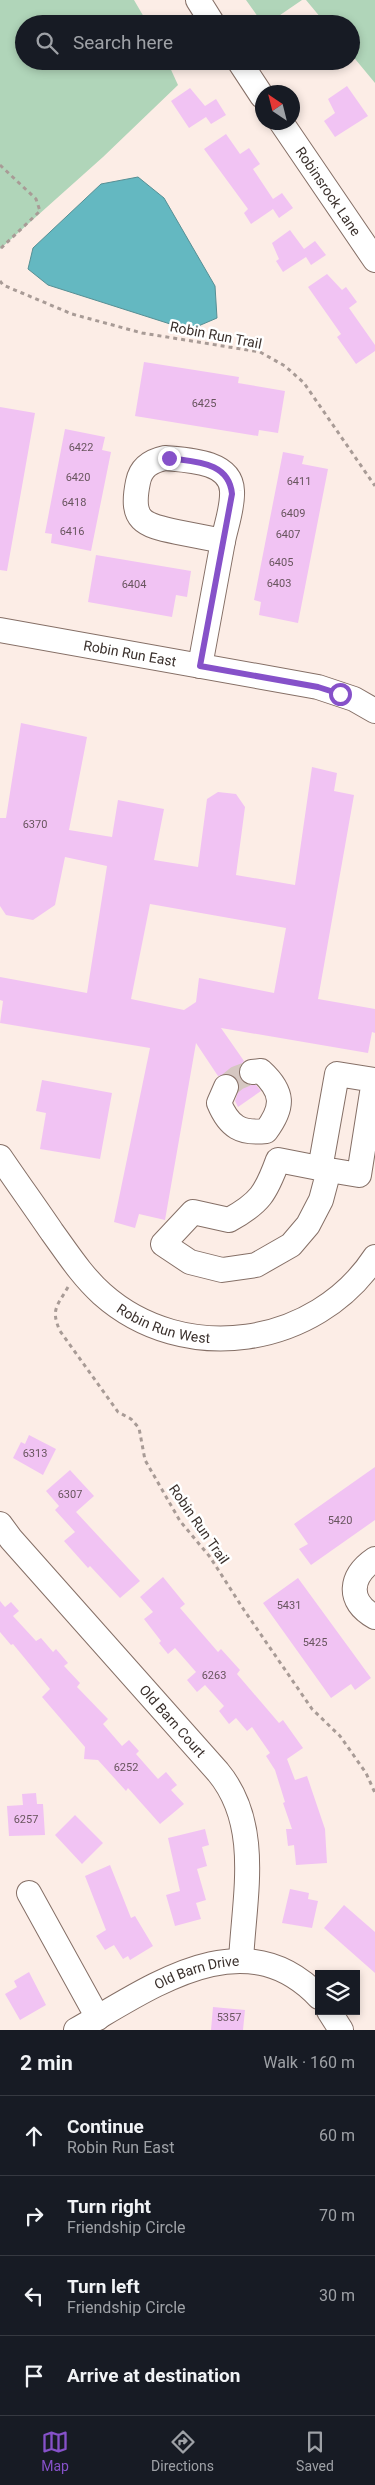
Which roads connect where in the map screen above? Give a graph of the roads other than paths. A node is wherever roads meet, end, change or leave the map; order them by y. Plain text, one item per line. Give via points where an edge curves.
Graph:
1 (198, 0) edge
2 (207, 15) edge
3 (245, 70) edge
4 (255, 85) edge
5 (286, 130) edge
6 (375, 260) edge
7 (223, 541) dead end
8 (0, 630) edge
9 (200, 666) junction
10 (375, 711) edge
11 (252, 1072) dead end
12 (226, 1087) dead end
13 (266, 1131) junction
14 (0, 1157) edge
15 (278, 1160) junction
16 (325, 1170) junction
17 (367, 1176) edge
18 (375, 1257) edge
19 (0, 1524) edge
20 (375, 1559) edge
21 (375, 1617) edge
22 (29, 1893) dead end
23 (241, 1960) junction
24 (315, 1994) edge
25 (332, 2015) edge
26 (98, 2018) junction
27 (76, 2030) edge
28 (341, 2030) edge

1 - 2 street
3 - 4 street
5 - 6 street, Robinsrock Lane
7 - 9 street
8 - 9 street, Robin Run East
9 - 10 street, Robin Run East via 318,687 354,699
11 - 13 street via 260,1071 272,1081 280,1098 277,1116
12 - 13 street via 219,1103 224,1116 236,1127 250,1133
13 - 15 street
14 - 18 street, Robin Run West via 92,1285 128,1313 163,1330 216,1339 247,1338 278,1331 313,1316 338,1298
15 - 16 street
15 - 16 street via 269,1186 251,1208 229,1220 193,1212 163,1244 190,1262 222,1270 256,1266 291,1245 308,1225 321,1200
16 - 17 street
16 - 17 street via 337,1074 374,1080
19 - 23 street, Old Barn Court via 218,1772 232,1792 242,1815 247,1847
20 - 21 street via 360,1571 355,1587 362,1608
22 - 26 street
23 - 24 street, Old Barn Drive via 281,1970
23 - 26 street, Old Barn Drive via 208,1963 189,1969
25 - 28 street
26 - 27 street, Old Barn Drive

